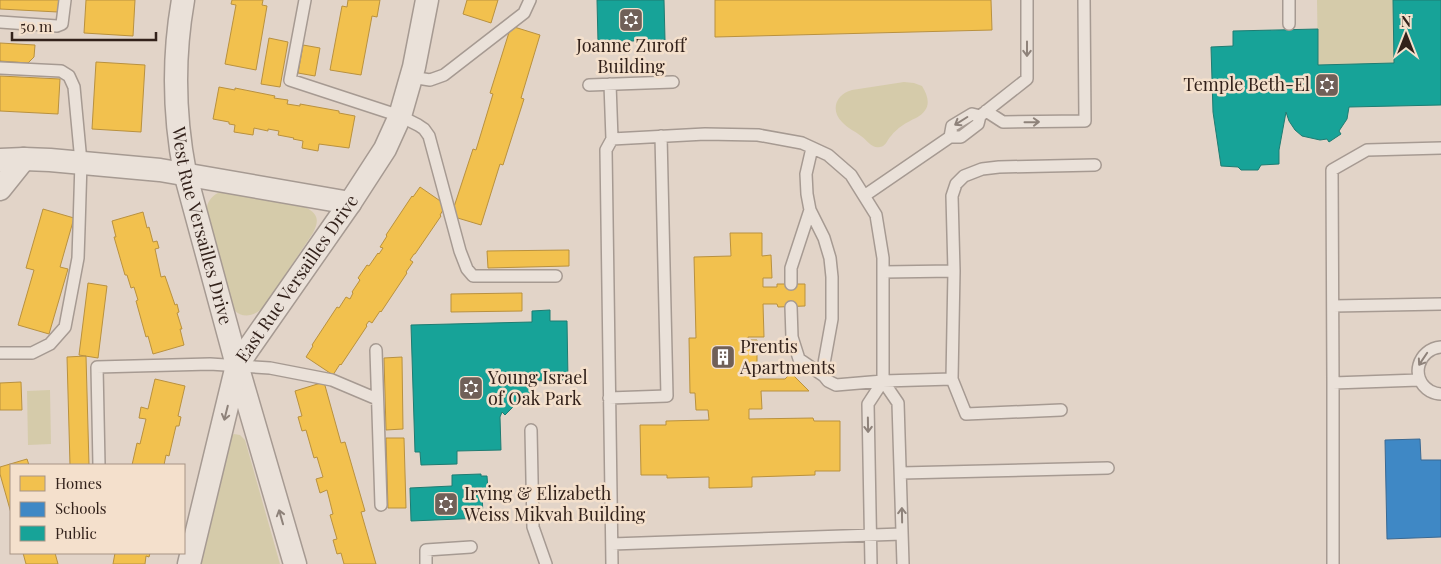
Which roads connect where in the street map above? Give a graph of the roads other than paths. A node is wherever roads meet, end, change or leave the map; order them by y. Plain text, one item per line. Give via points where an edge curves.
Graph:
1 (65, 0) edge
2 (183, 0) edge
3 (305, 0) edge
4 (427, 0) edge
5 (530, 0) edge
6 (1027, 0) edge
7 (1084, 0) edge
8 (1289, 0) edge
9 (0, 22) edge
10 (1289, 24) dead end
11 (0, 68) edge
12 (411, 77) junction
13 (674, 82) dead end
14 (610, 84) junction
15 (589, 85) dead end
16 (983, 113) junction
17 (400, 116) junction
18 (662, 136) junction
19 (612, 139) junction
20 (812, 148) junction
21 (1441, 148) edge
22 (24, 159) junction
23 (0, 160) edge
24 (81, 162) junction
25 (1096, 165) dead end
26 (185, 173) junction
27 (0, 189) edge
28 (864, 196) junction
29 (350, 203) junction
30 (810, 210) junction
31 (954, 271) junction
32 (883, 272) junction
33 (556, 276) dead end
34 (791, 284) dead end
35 (1441, 304) edge
36 (1333, 306) junction
37 (791, 307) dead end
38 (1441, 347) edge
39 (376, 350) dead end
40 (0, 353) edge
41 (237, 366) junction
42 (824, 376) junction
43 (952, 379) junction
44 (1419, 380) junction
45 (883, 381) junction
46 (1333, 383) junction
47 (1441, 394) edge
48 (609, 398) junction
49 (377, 399) junction
50 (1061, 410) dead end
51 (531, 430) dead end
52 (99, 464) edge
53 (1108, 468) dead end
54 (901, 473) junction
55 (381, 505) dead end
56 (902, 534) junction
57 (870, 535) junction
58 (612, 544) junction
59 (471, 547) dead end
60 (189, 564) edge
61 (295, 564) edge
62 (426, 564) edge
63 (546, 564) edge
64 (612, 564) edge
65 (871, 564) edge
66 (902, 564) edge
67 (1333, 564) edge

1 - 9 lane via 62,24
2 - 26 street, West Rue Versailles Drive via 177,51 176,109
3 - 17 lane via 290,80
4 - 12 street, East Rue Versailles Drive
5 - 12 lane via 524,13 444,75 430,80
6 -> 16 lane via 1027,79
16 -> 7 lane via 1003,122 1085,120
8 - 10 lane
11 - 24 lane via 61,71 70,76 74,86
12 - 17 street, East Rue Versailles Drive
13 - 14 lane
14 - 15 lane
14 - 19 lane
16 - 28 lane via 978,124 961,137 950,137
17 - 29 street, East Rue Versailles Drive via 385,149
17 - 33 lane via 418,125 429,136 460,251 473,276
18 - 19 lane
18 - 20 lane via 758,135 802,143
18 - 48 lane via 667,396
19 - 48 lane via 606,150
20 - 28 lane via 828,155 851,175
20 - 30 lane via 806,174
21 - 36 lane via 1368,150 1332,170
22 - 23 street
22 - 24 street
22 - 27 street
24 - 26 street
24 - 40 lane via 78,258 64,327 50,344 32,353
25 - 31 lane via 999,167 964,176 956,184 952,196
26 - 29 street
26 - 41 street, West Rue Versailles Drive
28 - 32 lane via 876,215
29 - 41 street, East Rue Versailles Drive
30 - 34 lane via 790,268
30 - 42 lane via 824,238 832,277 832,319
31 - 32 lane
31 - 43 lane
32 - 45 lane
35 - 36 lane
36 - 46 lane
37 - 42 lane via 792,337 798,359
38 -> 44 lane via 1428,352 1421,360
39 - 49 lane
41 - 49 lane via 270,368 332,380
41 - 52 lane via 97,367
41 -> 60 street, West Rue Versailles Drive
61 -> 41 street, East Rue Versailles Drive
42 - 45 lane via 836,385
43 - 45 lane
43 - 50 lane via 966,414
44 - 46 lane
44 - 47 lane via 1425,387
45 - 54 lane via 898,403
45 -> 57 lane via 868,404
46 - 67 lane
48 - 58 lane
49 - 55 lane
51 - 63 lane via 533,527
53 - 54 lane
56 -> 54 lane
56 - 57 lane
56 - 66 lane
57 - 58 lane
57 - 65 lane
58 - 64 lane
59 - 62 lane via 426,550

